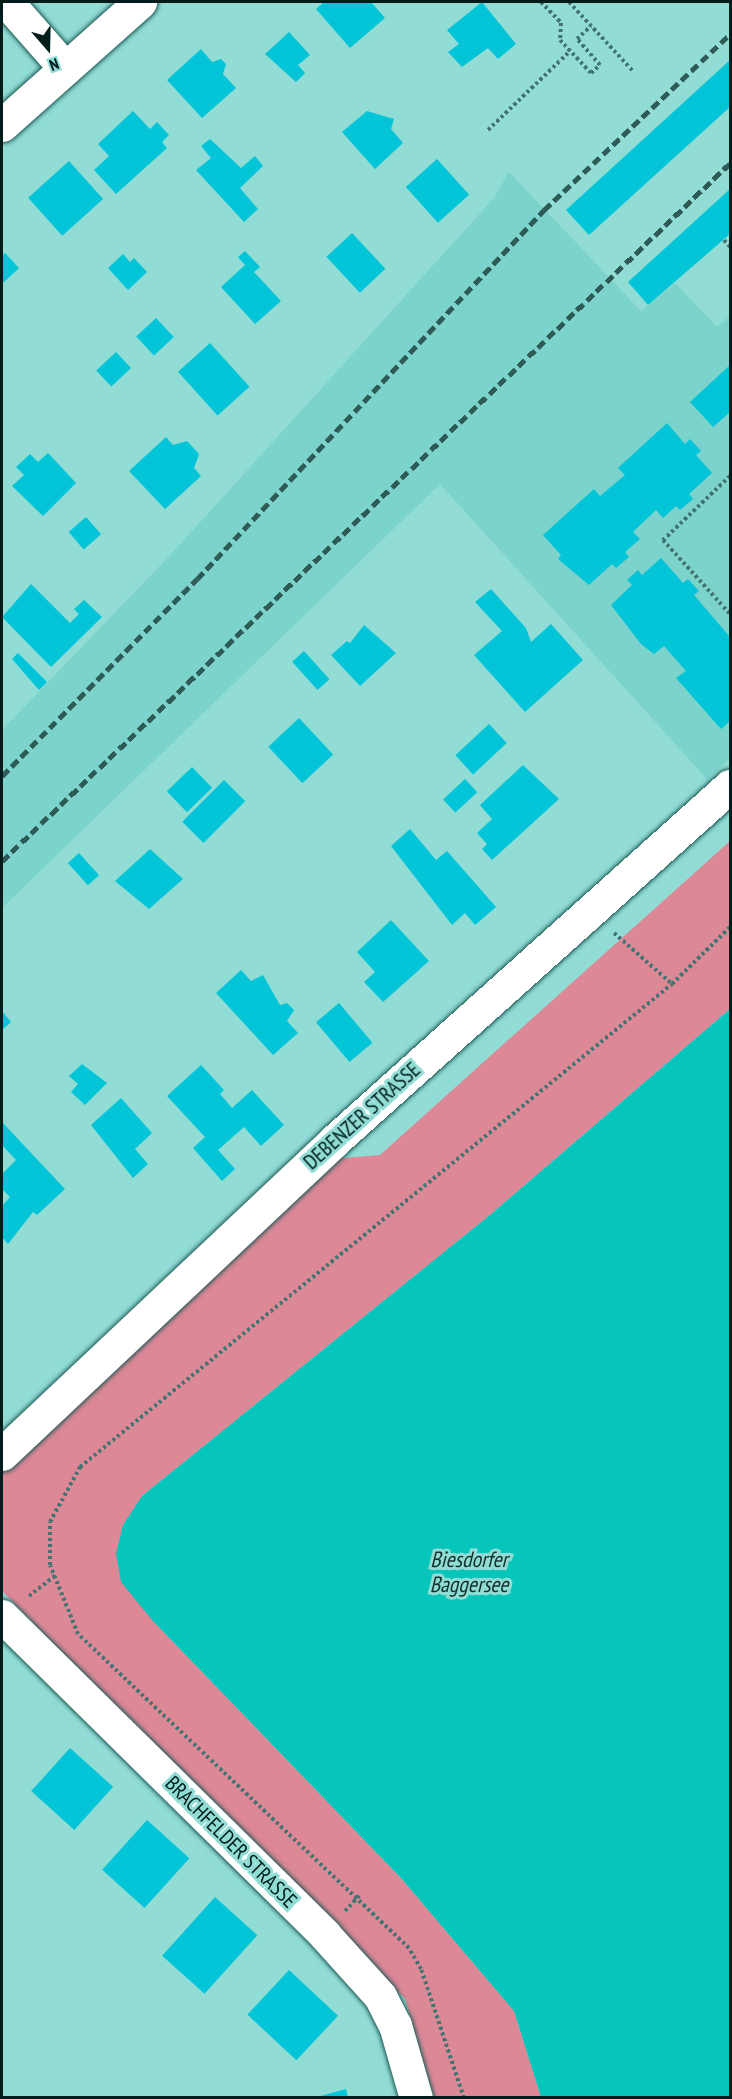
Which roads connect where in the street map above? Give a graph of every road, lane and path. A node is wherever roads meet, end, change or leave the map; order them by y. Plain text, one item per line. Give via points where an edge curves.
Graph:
1 (7, 2) edge
2 (140, 2) edge
3 (541, 2) edge
4 (569, 2) edge
5 (591, 26) junction
6 (570, 51) junction
7 (66, 68) junction
8 (632, 70) dead end
9 (2, 126) edge
10 (488, 130) dead end
11 (724, 240) dead end
12 (730, 247) edge
13 (730, 476) edge
14 (730, 614) edge
15 (730, 786) edge
16 (589, 912) junction
17 (730, 927) edge
18 (672, 984) junction
19 (2, 1454) edge
20 (2, 1616) edge
21 (416, 2097) edge
22 (464, 2097) edge

1 - 7 street
2 - 7 street
3 - 6 path via 561,23 560,40
4 - 5 path
5 - 6 path via 577,39 600,65 591,73
5 - 8 path
6 - 10 path
7 - 9 street
11 - 12 path
13 - 14 path via 663,540
15 - 16 street, DEBENZER STRASSE
16 - 18 path
16 - 19 street, DEBENZER STRASSE via 328,1146
17 - 18 path
18 - 22 path via 80,1467 50,1522 50,1565 78,1634 409,1948 421,1969
20 - 21 street, BRACHFELDER STRASSE via 324,1934 380,1996 395,2025

